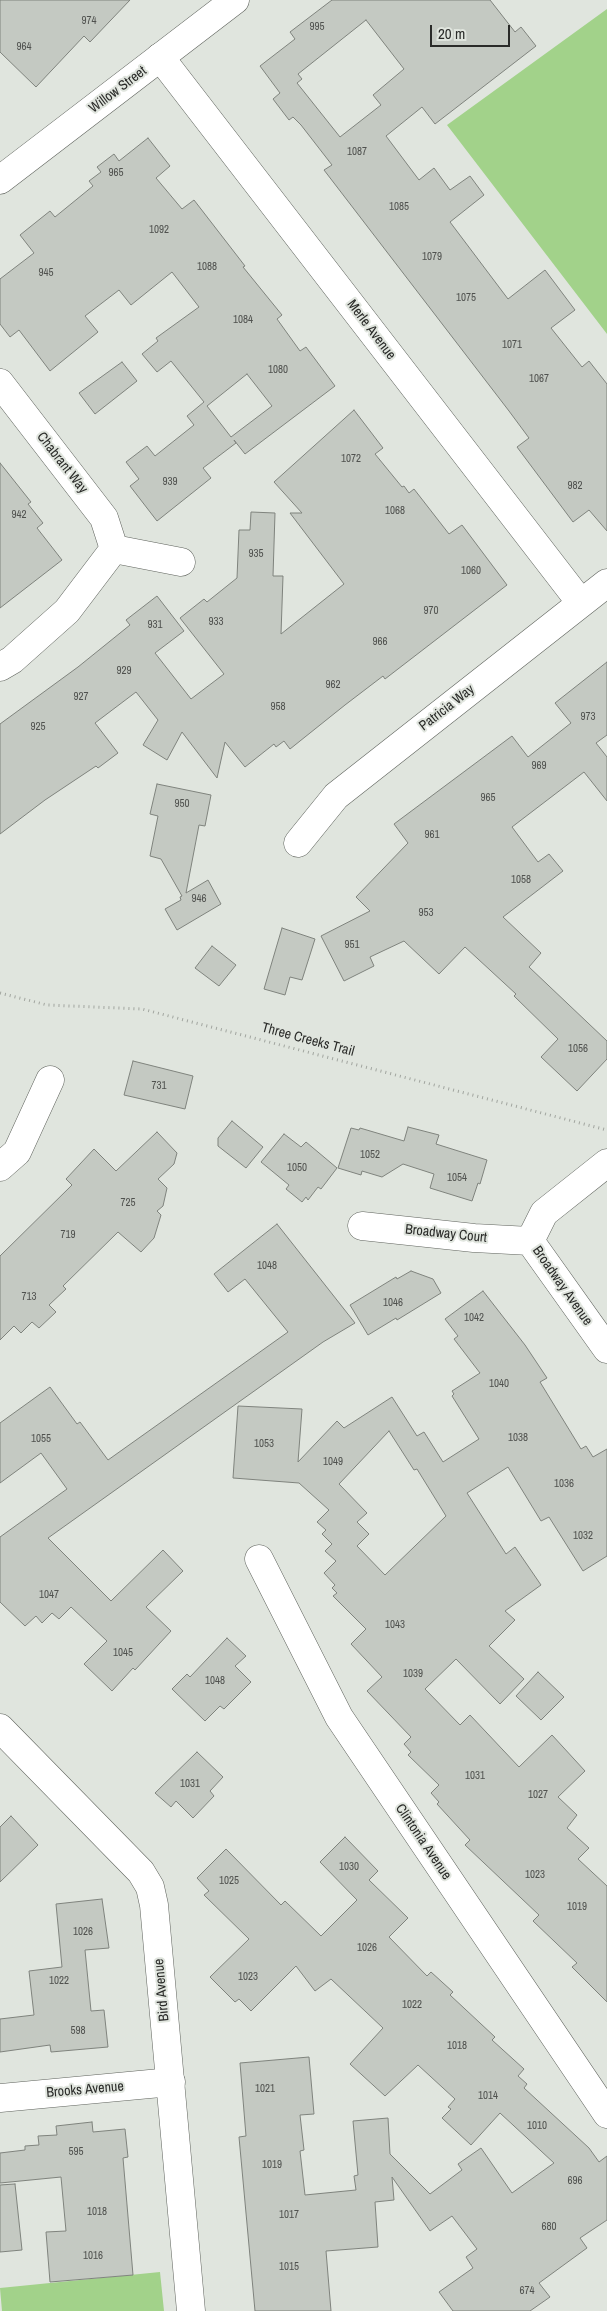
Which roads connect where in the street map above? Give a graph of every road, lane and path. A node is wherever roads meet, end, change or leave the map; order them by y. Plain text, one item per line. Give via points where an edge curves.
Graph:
1 (235, 0) edge
2 (160, 57) junction
3 (0, 180) edge
4 (0, 383) edge
5 (114, 549) junction
6 (181, 562) dead end
7 (607, 583) edge
8 (581, 603) junction
9 (0, 667) edge
10 (298, 844) dead end
11 (0, 993) edge
12 (50, 1080) dead end
13 (607, 1130) edge
14 (607, 1163) edge
15 (0, 1167) edge
16 (362, 1226) dead end
17 (530, 1241) junction
18 (607, 1349) edge
19 (259, 1558) dead end
20 (0, 1728) edge
21 (171, 2082) junction
22 (0, 2098) edge
23 (607, 2114) edge
24 (191, 2311) edge

1 - 2 street, Willow Street
2 - 3 street, Willow Street
2 - 8 street, Merle Avenue
4 - 5 street, Chabrant Way via 104,518
5 - 6 street
5 - 9 street via 67,611
7 - 8 street, Patricia Way
8 - 10 street, Patricia Way via 336,796
11 - 13 path, Three Creeks Trail via 47,1005 142,1009
12 - 15 street via 17,1152
14 - 17 street, Broadway Avenue via 544,1213
16 - 17 street, Broadway Court
17 - 18 street, Broadway Avenue
19 - 23 street, Clintonia Avenue via 339,1717
20 - 21 street, Bird Avenue via 141,1872 150,1887
21 - 22 street, Brooks Avenue
21 - 24 street, Bird Avenue

